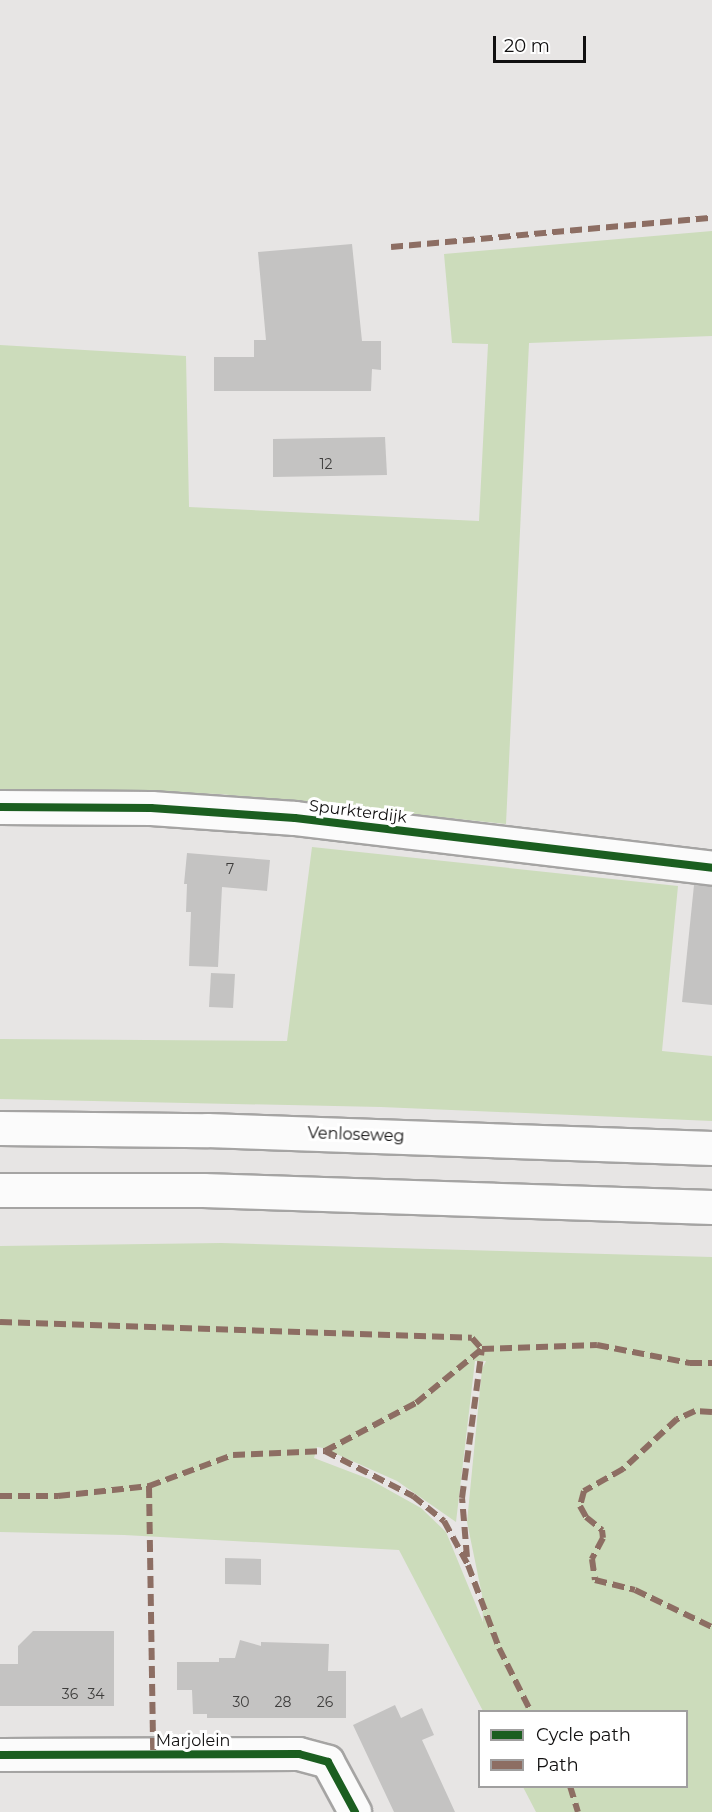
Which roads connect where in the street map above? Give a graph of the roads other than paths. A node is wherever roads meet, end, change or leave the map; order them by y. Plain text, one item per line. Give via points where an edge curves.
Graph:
1 (0, 807) edge
2 (712, 868) edge
3 (0, 1128) edge
4 (712, 1148) edge
5 (0, 1190) edge
6 (712, 1207) edge
7 (0, 1755) edge
8 (356, 1812) edge

1 - 2 main road, Spurkterdijk via 151,808 295,818
3 - 4 main road, Venloseweg via 207,1130
5 - 6 main road via 203,1190
7 - 8 street, Marjolein via 299,1754 328,1762

